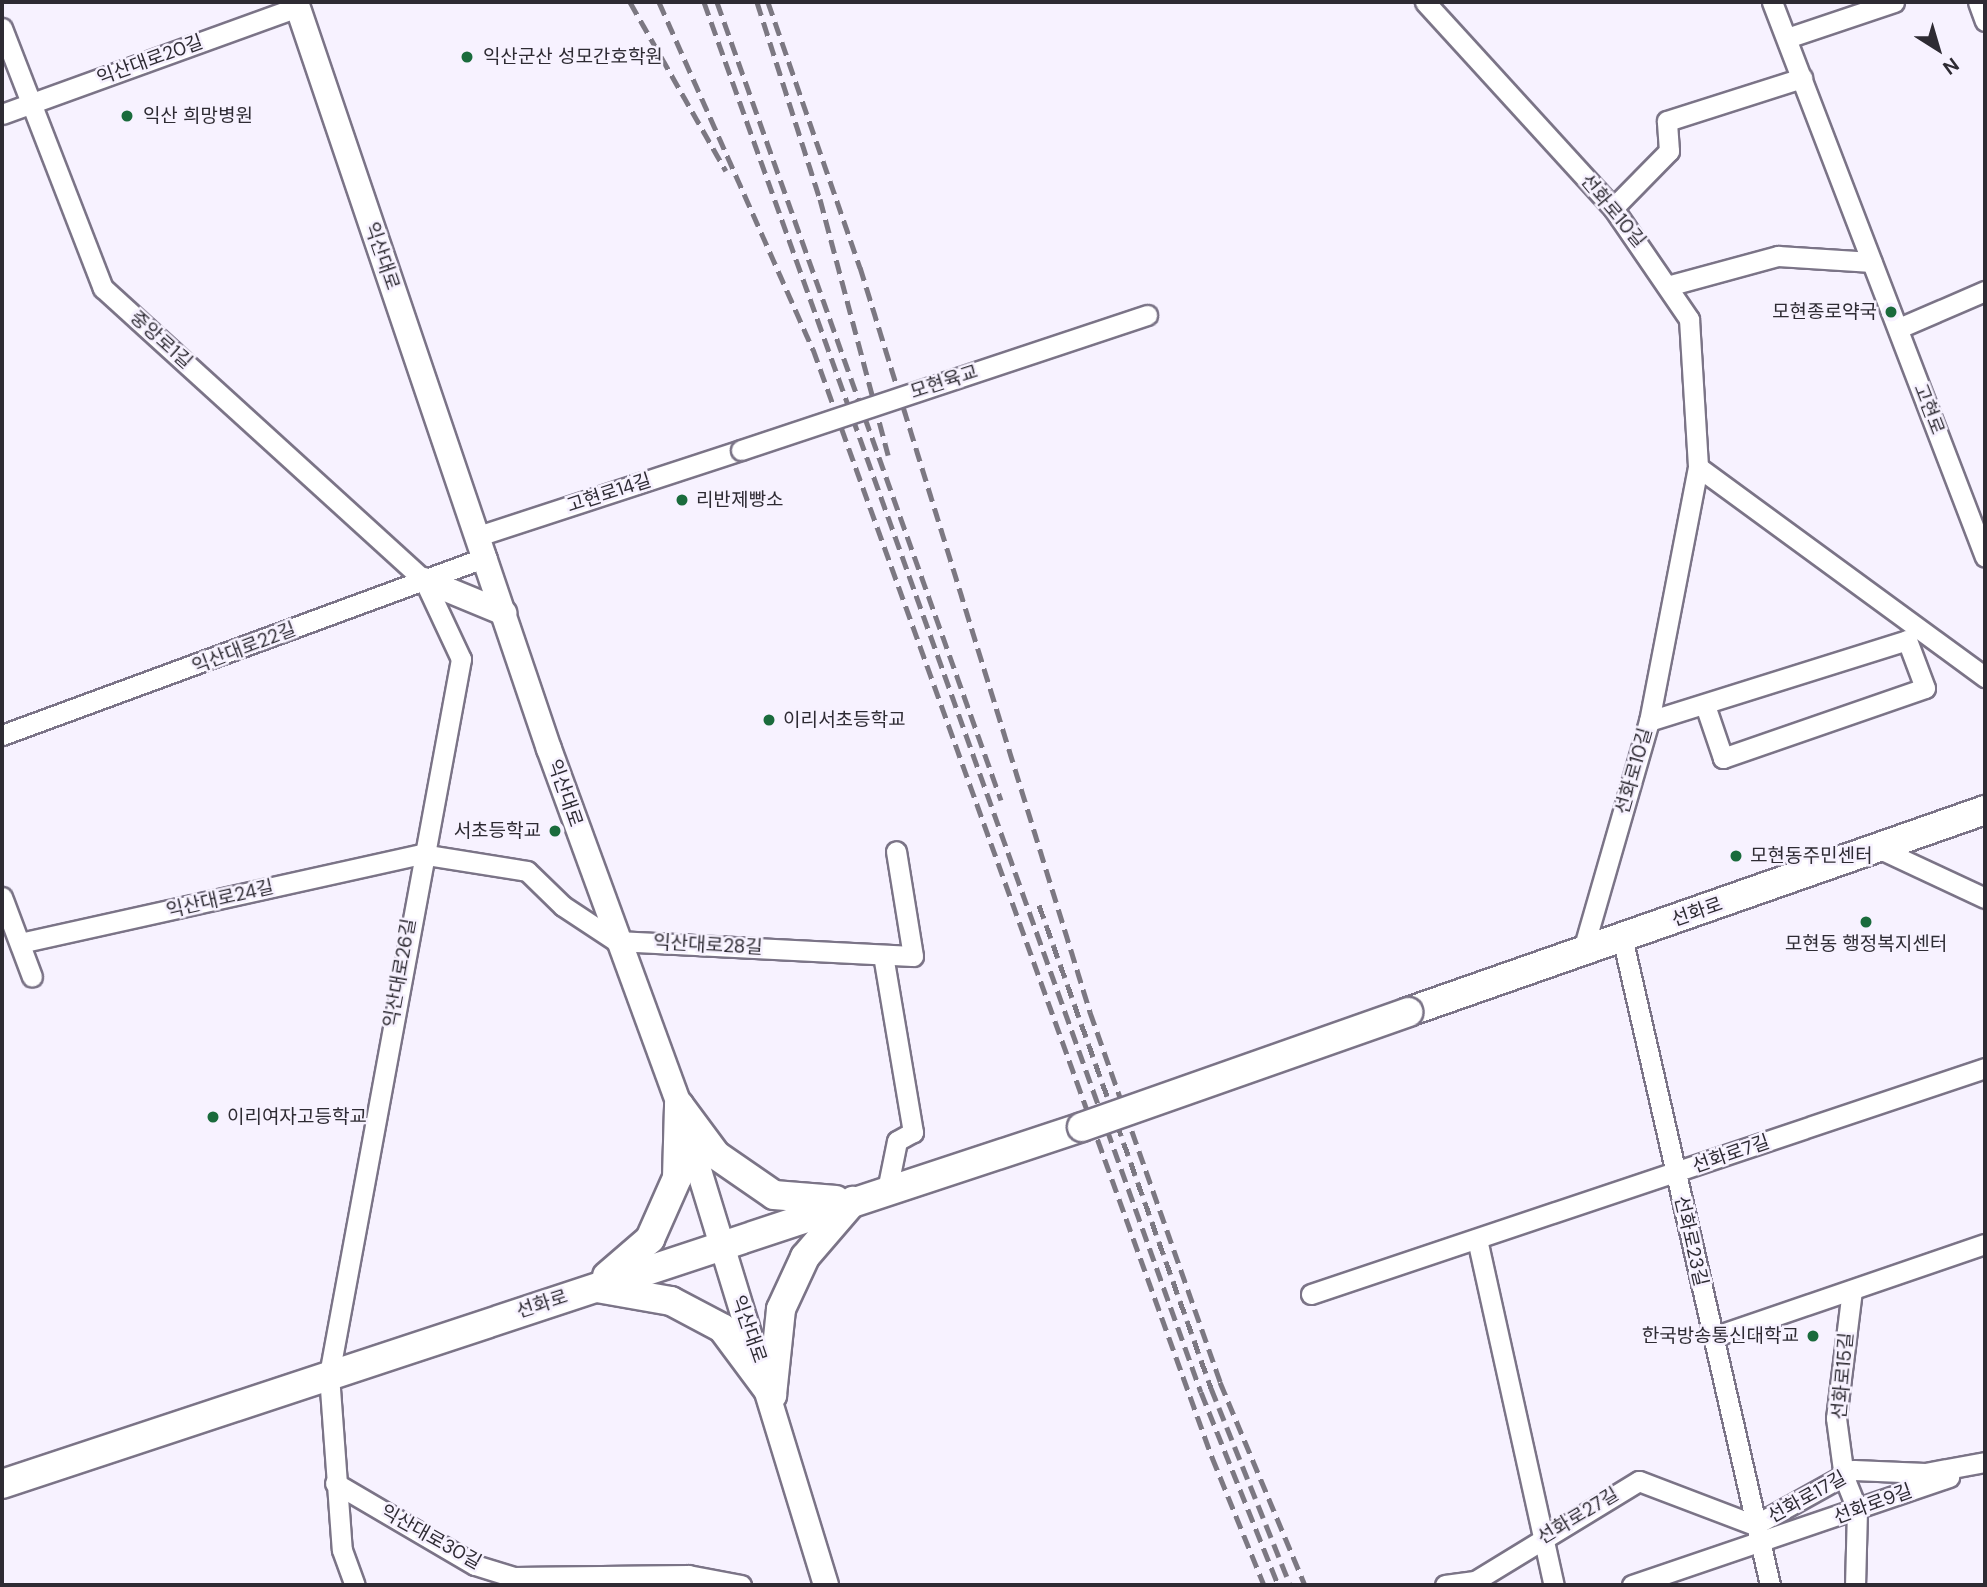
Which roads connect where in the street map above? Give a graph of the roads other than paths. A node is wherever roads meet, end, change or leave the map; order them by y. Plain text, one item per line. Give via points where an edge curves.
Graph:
1 (1425, 2) edge
2 (1772, 2) edge
3 (1894, 2) edge
4 (1978, 2) edge
5 (297, 4) edge
6 (1985, 21) edge
7 (2, 28) edge
8 (1787, 38) junction
9 (1802, 78) junction
10 (28, 104) junction
11 (2, 114) edge
12 (1613, 208) junction
13 (1872, 262) junction
14 (1671, 285) junction
15 (1985, 291) edge
16 (1147, 315) dead end
17 (1899, 328) junction
18 (741, 450) joint
19 (1698, 467) junction
20 (482, 546) junction
21 (1985, 557) edge
22 (424, 580) junction
23 (504, 613) junction
24 (1985, 677) edge
25 (1705, 705) junction
26 (1649, 721) junction
27 (2, 735) edge
28 (1985, 810) edge
29 (1880, 849) junction
30 (896, 851) dead end
31 (421, 854) junction
32 (2, 897) edge
33 (1985, 898) edge
34 (1622, 937) junction
35 (616, 941) junction
36 (20, 943) junction
37 (1583, 949) junction
38 (883, 955) junction
39 (32, 977) dead end
40 (1985, 1068) edge
41 (679, 1105) junction
42 (1676, 1173) junction
43 (887, 1190) junction
44 (853, 1201) junction
45 (1476, 1239) junction
46 (719, 1243) junction
47 (1985, 1244) edge
48 (594, 1287) junction
49 (1852, 1290) junction
50 (1311, 1294) dead end
51 (1713, 1337) junction
52 (329, 1375) junction
53 (772, 1395) junction
54 (1985, 1463) edge
55 (1844, 1477) junction
56 (335, 1483) junction
57 (2, 1485) edge
58 (1857, 1510) junction
59 (1758, 1535) junction
60 (1544, 1536) junction
61 (342, 1550) junction
62 (339, 1585) edge
63 (355, 1585) edge
64 (741, 1585) edge
65 (826, 1585) edge
66 (1444, 1585) edge
67 (1554, 1585) edge
68 (1632, 1585) edge
69 (1770, 1585) edge
70 (1854, 1585) edge

1 - 12 street, 선화로10길
2 - 8 street, 고현로
3 - 8 street
4 - 6 street
5 - 10 street, 익산대로20길
5 - 20 street, 익산대로
7 - 10 street, 중앙로1길
8 - 9 street, 고현로
9 - 12 street via 1667,121 1669,151
9 - 13 street, 고현로
10 - 11 street, 익산대로20길
10 - 22 street, 중앙로1길 via 103,288
12 - 14 street, 선화로10길
13 - 14 street via 1778,256
13 - 17 street, 고현로
14 - 19 street, 선화로10길 via 1689,319
15 - 17 street
16 - 18 street, 모현육교, bridge
17 - 21 street, 고현로
18 - 20 street, 고현로14길
19 - 24 street
19 - 26 street, 선화로10길
20 - 22 street, 익산대로22길
20 - 23 street, 익산대로
22 - 23 street
22 - 27 street, 익산대로22길
22 - 31 street, 익산대로26길 via 461,659
23 - 35 street, 익산대로
25 - 25 street via 1723,758 1925,688 1908,640
25 - 26 street
26 - 37 street, 선화로10길
28 - 29 main road, 선화로
29 - 33 street
29 - 34 main road, 선화로
30 - 38 street, 익산대로28길 via 913,956
31 - 35 street via 527,871 563,906
31 - 36 street, 익산대로24길
31 - 52 street, 익산대로26길
32 - 36 street
34 - 37 main road, 선화로
34 - 42 street, 선화로23길
35 - 38 street, 익산대로28길
35 - 41 street, 익산대로
36 - 39 street
37 - 43 main road, 선화로, bridge via 1082,1127
38 - 43 street via 913,1132 897,1140
40 - 42 street, 선화로7길
41 - 44 main road via 716,1155 774,1195
41 - 46 street, 익산대로
41 - 48 main road via 677,1178 650,1240
42 - 45 street, 선화로7길
42 - 51 street, 선화로23길
43 - 44 main road, 선화로
44 - 46 main road, 선화로
44 - 53 main road via 805,1257 781,1309
45 - 50 street, 선화로7길
45 - 60 street
46 - 48 main road, 선화로
46 - 53 street, 익산대로
47 - 49 street
48 - 52 main road, 선화로
48 - 53 main road via 671,1301 722,1328
49 - 51 street
49 - 55 street, 선화로15길 via 1836,1418
51 - 59 street, 선화로23길
52 - 56 street, 익산대로26길
52 - 57 main road, 선화로
53 - 65 street, 익산대로
54 - 55 street, 선화로17길 via 1925,1473 1854,1470
54 - 58 street, 선화로9길
55 - 58 street, 선화로15길
55 - 59 street, 선화로17길
56 - 61 street, 익산대로26길
56 - 64 street, 익산대로30길 via 475,1565 514,1577 688,1576
58 - 59 street, 선화로9길
58 - 70 street, 선화로15길
59 - 60 street, 선화로27길 via 1639,1481
59 - 68 street
59 - 69 street, 선화로23길
60 - 66 street, 선화로27길 via 1475,1581
60 - 67 street
61 - 62 street
61 - 63 street

